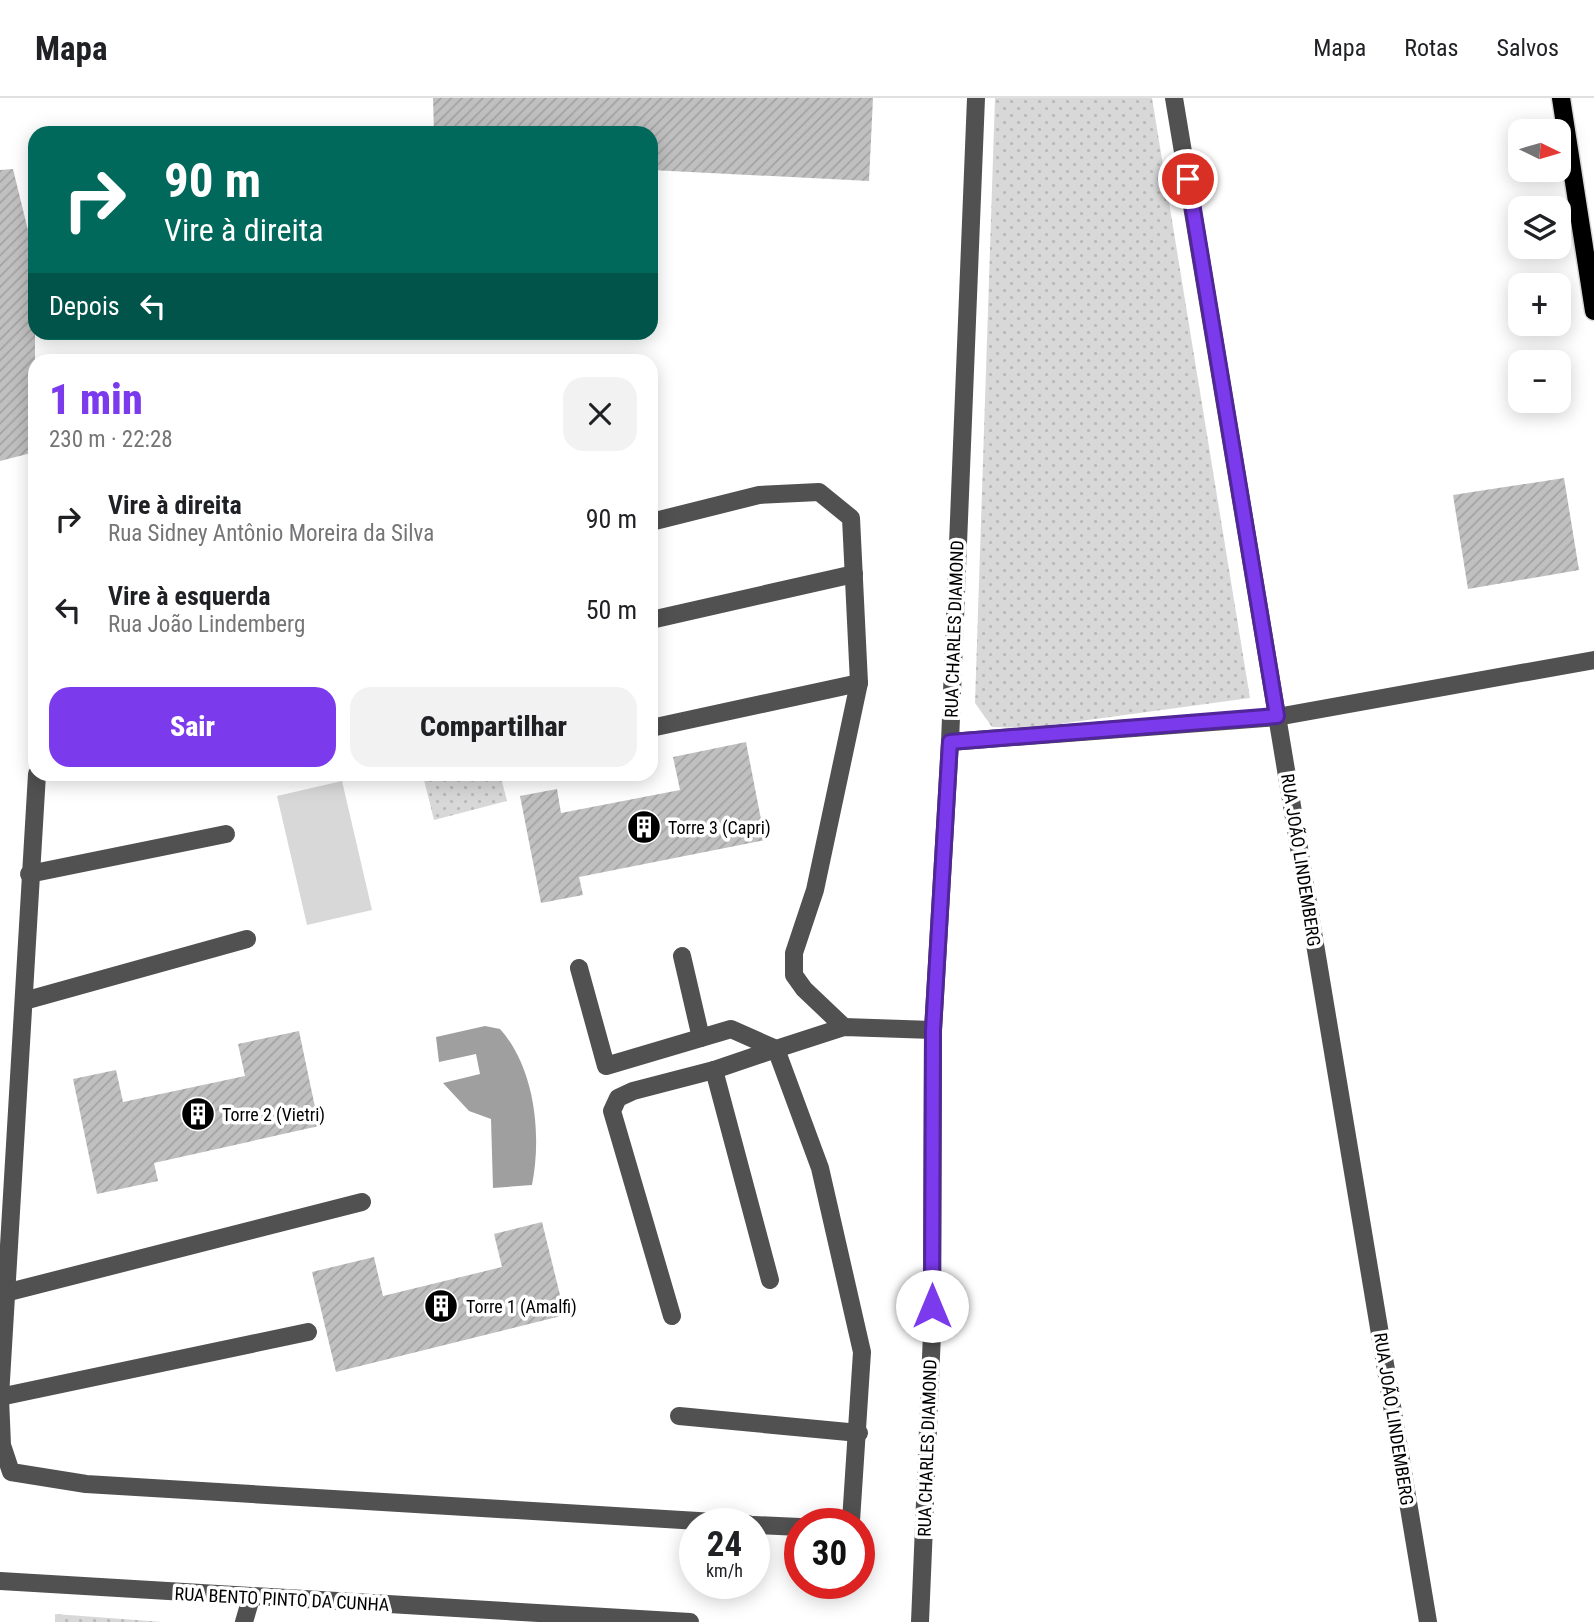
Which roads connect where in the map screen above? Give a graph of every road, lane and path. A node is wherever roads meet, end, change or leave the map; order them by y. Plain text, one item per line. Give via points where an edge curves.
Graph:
1 (976, 98) edge
2 (1174, 98) edge
3 (1561, 98) edge
4 (1594, 311) edge
5 (658, 520) edge
6 (854, 574) junction
7 (658, 618) edge
8 (1594, 660) edge
9 (859, 682) junction
10 (1277, 716) junction
11 (658, 726) edge
12 (950, 742) junction
13 (36, 781) edge
14 (226, 834) dead end
15 (29, 874) junction
16 (247, 939) dead end
17 (682, 956) dead end
18 (579, 968) dead end
19 (24, 1001) junction
20 (844, 1027) junction
21 (933, 1030) junction
22 (701, 1038) junction
23 (776, 1049) junction
24 (714, 1070) junction
25 (362, 1202) dead end
26 (770, 1280) dead end
27 (9, 1292) junction
28 (672, 1316) dead end
29 (308, 1332) dead end
30 (0, 1398) edge
31 (679, 1416) dead end
32 (859, 1433) junction
33 (852, 1508) edge
34 (679, 1520) edge
35 (0, 1580) edge
36 (251, 1598) junction
37 (608, 1620) edge
38 (244, 1622) edge
39 (690, 1622) edge
40 (920, 1622) edge
41 (1427, 1622) edge

1 - 12 street, RUA CHARLES DIAMOND
2 - 10 street, RUA JOÃO LINDEMBERG
3 - 4 main road
5 - 6 street via 759,495 819,492 850,517
6 - 7 street
6 - 9 street
8 - 10 street
9 - 11 street
9 - 20 street via 815,890 794,953 794,975
10 - 12 street
10 - 41 street, RUA JOÃO LINDEMBERG
12 - 21 street, RUA CHARLES DIAMOND
13 - 15 street
14 - 15 street
15 - 19 street
16 - 19 street
17 - 22 street
18 - 22 street via 606,1066
19 - 27 street
20 - 21 street
20 - 23 street
21 - 40 street, RUA CHARLES DIAMOND via 932,1333
22 - 23 street via 731,1029
23 - 24 street
23 - 32 street via 820,1168 862,1352
24 - 26 street
24 - 28 street via 633,1091 618,1098 612,1111
25 - 27 street
27 - 30 street
29 - 30 street
30 - 34 street via 2,1445 11,1472 86,1484
31 - 32 street
32 - 33 street
35 - 36 street, RUA BENTO PINTO DA CUNHA
36 - 37 street, RUA BENTO PINTO DA CUNHA
36 - 38 street
37 - 39 street, RUA BENTO PINTO DA CUNHA

